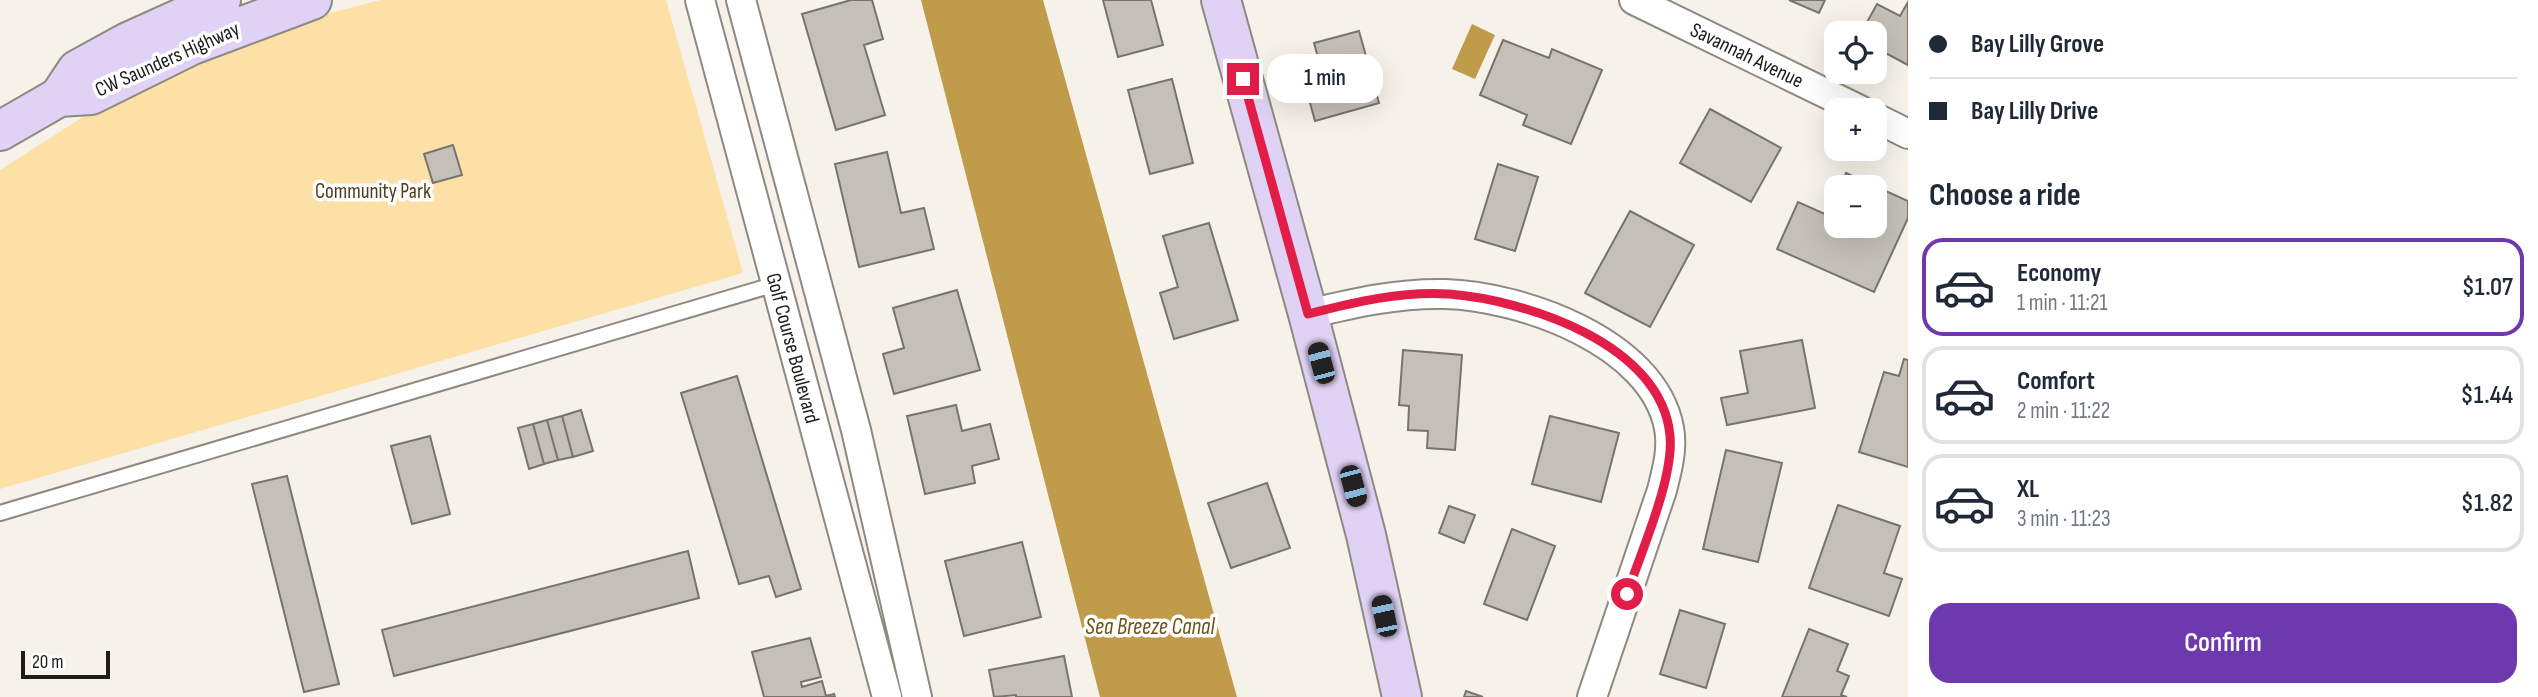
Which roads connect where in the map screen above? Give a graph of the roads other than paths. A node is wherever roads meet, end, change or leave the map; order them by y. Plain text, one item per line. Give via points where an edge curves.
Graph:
1 (221, 0) edge
2 (312, 0) edge
3 (699, 0) edge
4 (741, 0) edge
5 (1221, 0) edge
6 (1634, 0) edge
7 (60, 97) junction
8 (1835, 98) edge
9 (1887, 124) edge
10 (0, 131) edge
11 (1908, 134) edge
12 (776, 284) junction
13 (1308, 314) junction
14 (0, 513) edge
15 (887, 697) edge
16 (917, 697) edge
17 (1402, 697) edge
18 (1592, 697) edge

1 - 7 main road, CW Saunders Highway via 77,70
2 - 7 main road, CW Saunders Highway via 192,46 91,95
3 - 12 street, Golf Course Boulevard
4 - 16 street, Golf Course Boulevard via 856,429
5 - 13 main road
6 - 8 street, Savannah Avenue
7 - 10 main road, CW Saunders Highway
9 - 11 street
12 - 14 lane
12 - 15 street, Golf Course Boulevard
13 - 17 main road via 1366,535
13 - 18 street via 1392,296 1448,294 1490,300 1534,310 1578,329 1642,375 1668,425 1669,461

